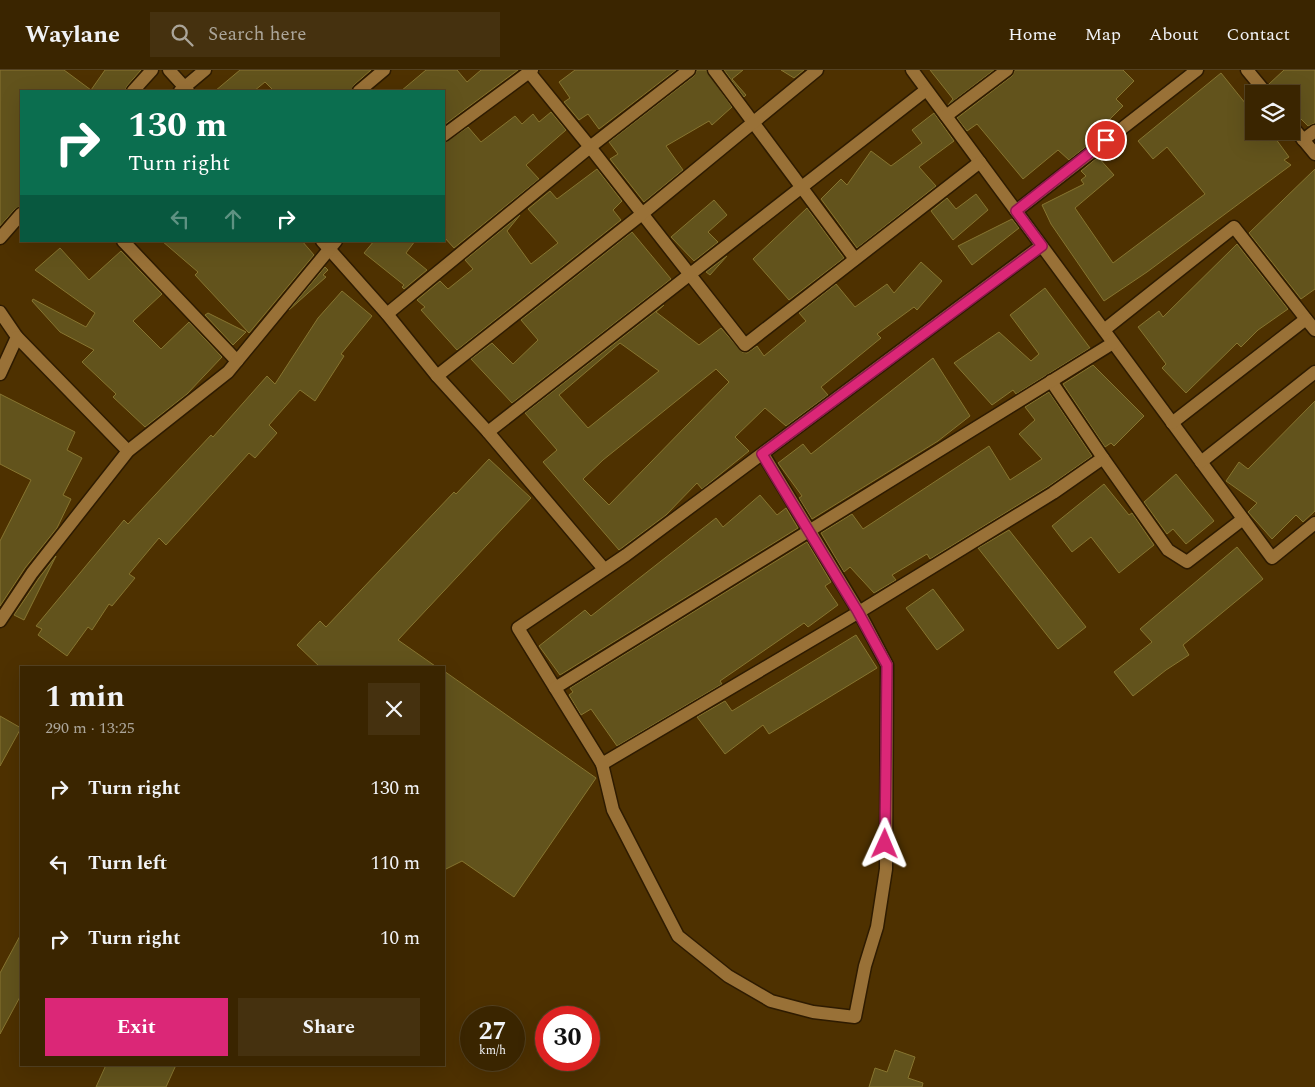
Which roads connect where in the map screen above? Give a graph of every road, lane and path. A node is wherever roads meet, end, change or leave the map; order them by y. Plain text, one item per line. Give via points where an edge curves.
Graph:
1 (152, 70) edge
2 (169, 70) edge
3 (205, 70) edge
4 (384, 70) edge
5 (689, 70) edge
6 (714, 70) edge
7 (817, 70) edge
8 (912, 70) edge
9 (1007, 70) edge
10 (1197, 70) edge
11 (1247, 70) edge
12 (530, 71) edge
13 (1259, 85) edge
14 (134, 90) edge
15 (184, 90) edge
16 (361, 90) edge
17 (926, 90) junction
18 (946, 116) junction
19 (754, 122) junction
20 (1315, 131) edge
21 (445, 134) edge
22 (1300, 136) edge
23 (1303, 140) junction
24 (590, 147) junction
25 (1315, 154) edge
26 (980, 162) junction
27 (802, 188) junction
28 (1016, 211) junction
29 (642, 214) junction
30 (20, 215) edge
31 (20, 224) edge
32 (0, 239) edge
33 (124, 242) edge
34 (329, 244) edge
35 (1042, 246) junction
36 (855, 259) junction
37 (689, 274) junction
38 (0, 312) edge
39 (387, 314) junction
40 (1306, 319) junction
41 (1104, 330) junction
42 (1315, 330) edge
43 (17, 337) junction
44 (1113, 343) junction
45 (237, 361) junction
46 (1315, 372) edge
47 (0, 374) edge
48 (437, 376) junction
49 (1051, 381) junction
50 (1172, 423) junction
51 (488, 432) junction
52 (128, 451) junction
53 (762, 454) junction
54 (1104, 458) junction
55 (1201, 462) junction
56 (1243, 519) junction
57 (1315, 523) edge
58 (808, 530) junction
59 (604, 569) junction
60 (858, 612) junction
61 (0, 621) edge
62 (555, 688) junction
63 (602, 764) junction

1 - 14 street
2 - 15 street
3 - 15 street
4 - 16 street
5 - 24 street
6 - 19 street
7 - 19 street
8 - 17 street
9 - 18 street
10 - 28 street
11 - 13 street
12 - 21 street
12 - 24 street
17 - 18 street
17 - 27 street
18 - 26 street
19 - 27 street
19 - 29 street
20 - 23 street
22 - 23 street
23 - 25 street
24 - 29 street
24 - 39 street
26 - 28 street
26 - 36 street
27 - 36 street
27 - 37 street
28 - 35 street
29 - 37 street
29 - 48 street
30 - 32 street
31 - 32 street
33 - 45 street
34 - 39 street
34 - 45 street
35 - 41 street
35 - 53 street
36 - 37 street via 745,345
37 - 51 street
38 - 43 street
39 - 48 street
40 - 41 street via 1234,227
40 - 42 street
40 - 50 street
41 - 44 street
43 - 47 street
43 - 52 street
44 - 49 street
44 - 50 street
45 - 52 street via 228,372
46 - 55 street
48 - 51 street
49 - 54 street
49 - 58 street
50 - 55 street
51 - 59 street
52 - 61 street via 32,573
53 - 58 street
53 - 59 street
54 - 56 street via 1168,550 1187,562
54 - 60 street via 1053,493
55 - 56 street
56 - 57 street via 1272,558
58 - 60 street
58 - 62 street
59 - 62 street via 518,628
60 - 63 street
60 - 63 street via 887,665 886,869 877,927 855,1017 812,1012 771,1001 728,976 678,936 613,810
62 - 63 street

